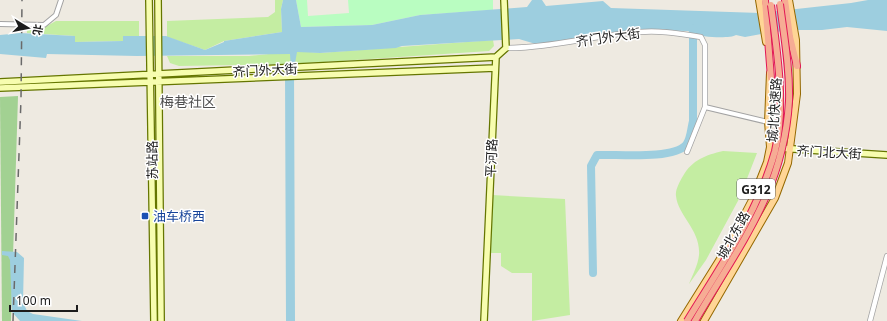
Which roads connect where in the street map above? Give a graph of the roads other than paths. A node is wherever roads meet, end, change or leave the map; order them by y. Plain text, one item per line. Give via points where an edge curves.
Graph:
1 (61, 0) edge
2 (149, 0) edge
3 (158, 0) edge
4 (504, 0) edge
5 (765, 0) edge
6 (781, 1) edge
7 (759, 3) edge
8 (770, 3) edge
9 (790, 3) edge
10 (0, 24) edge
11 (506, 48) junction
12 (496, 57) junction
13 (796, 66) junction
14 (495, 68) junction
15 (150, 75) junction
16 (159, 75) junction
17 (771, 78) junction
18 (0, 82) edge
19 (35, 83) junction
20 (152, 83) junction
21 (159, 83) junction
22 (0, 88) edge
23 (705, 107) junction
24 (768, 122) junction
25 (770, 147) junction
26 (790, 150) junction
27 (687, 152) dead end
28 (887, 155) edge
29 (887, 256) edge
30 (154, 321) edge
31 (161, 321) edge
32 (484, 321) edge
33 (681, 321) edge
34 (687, 321) edge
35 (695, 321) edge
36 (704, 321) edge
37 (870, 321) edge

1 - 10 street via 56,15 44,25
2 - 15 main road, 苏站路
3 - 16 main road, 苏站路
4 - 11 main road
5 - 17 highway
6 - 13 highway
6 - 35 highway, 城北快速路, bridge via 789,100 783,150 766,198 745,241
7 - 17 main road, 城北东路 / G312
8 - 34 highway, 城北快速路, bridge via 779,75 775,150 758,197 738,239
9 - 13 main road, 城北东路 / G312 via 796,40
11 - 12 main road
11 - 23 street, 齐门外大街 via 540,47 641,32 701,37 705,45
12 - 14 main road, 平河路
12 - 16 main road, 齐门外大街
13 - 26 main road, 城北东路 / G312 via 797,94
14 - 21 main road, 齐门外大街
14 - 32 main road, 平河路
15 - 16 main road, 齐门外大街
15 - 19 main road, 齐门外大街
15 - 20 main road, 苏站路
16 - 21 main road, 苏站路
17 - 24 main road, 城北东路 / G312
18 - 19 main road
19 - 20 main road, 齐门外大街
19 - 22 main road
20 - 21 main road, 齐门外大街
20 - 30 main road, 苏站路
21 - 31 main road, 苏站路
23 - 24 street
23 - 27 street
24 - 25 main road, 城北东路 / G312
25 - 26 main road, 齐门北大街
25 - 33 main road, 城北东路 / G312 via 752,200 728,246
26 - 28 main road, 齐门北大街
26 - 36 main road, 城北东路 / G312 via 775,198
29 - 37 street

